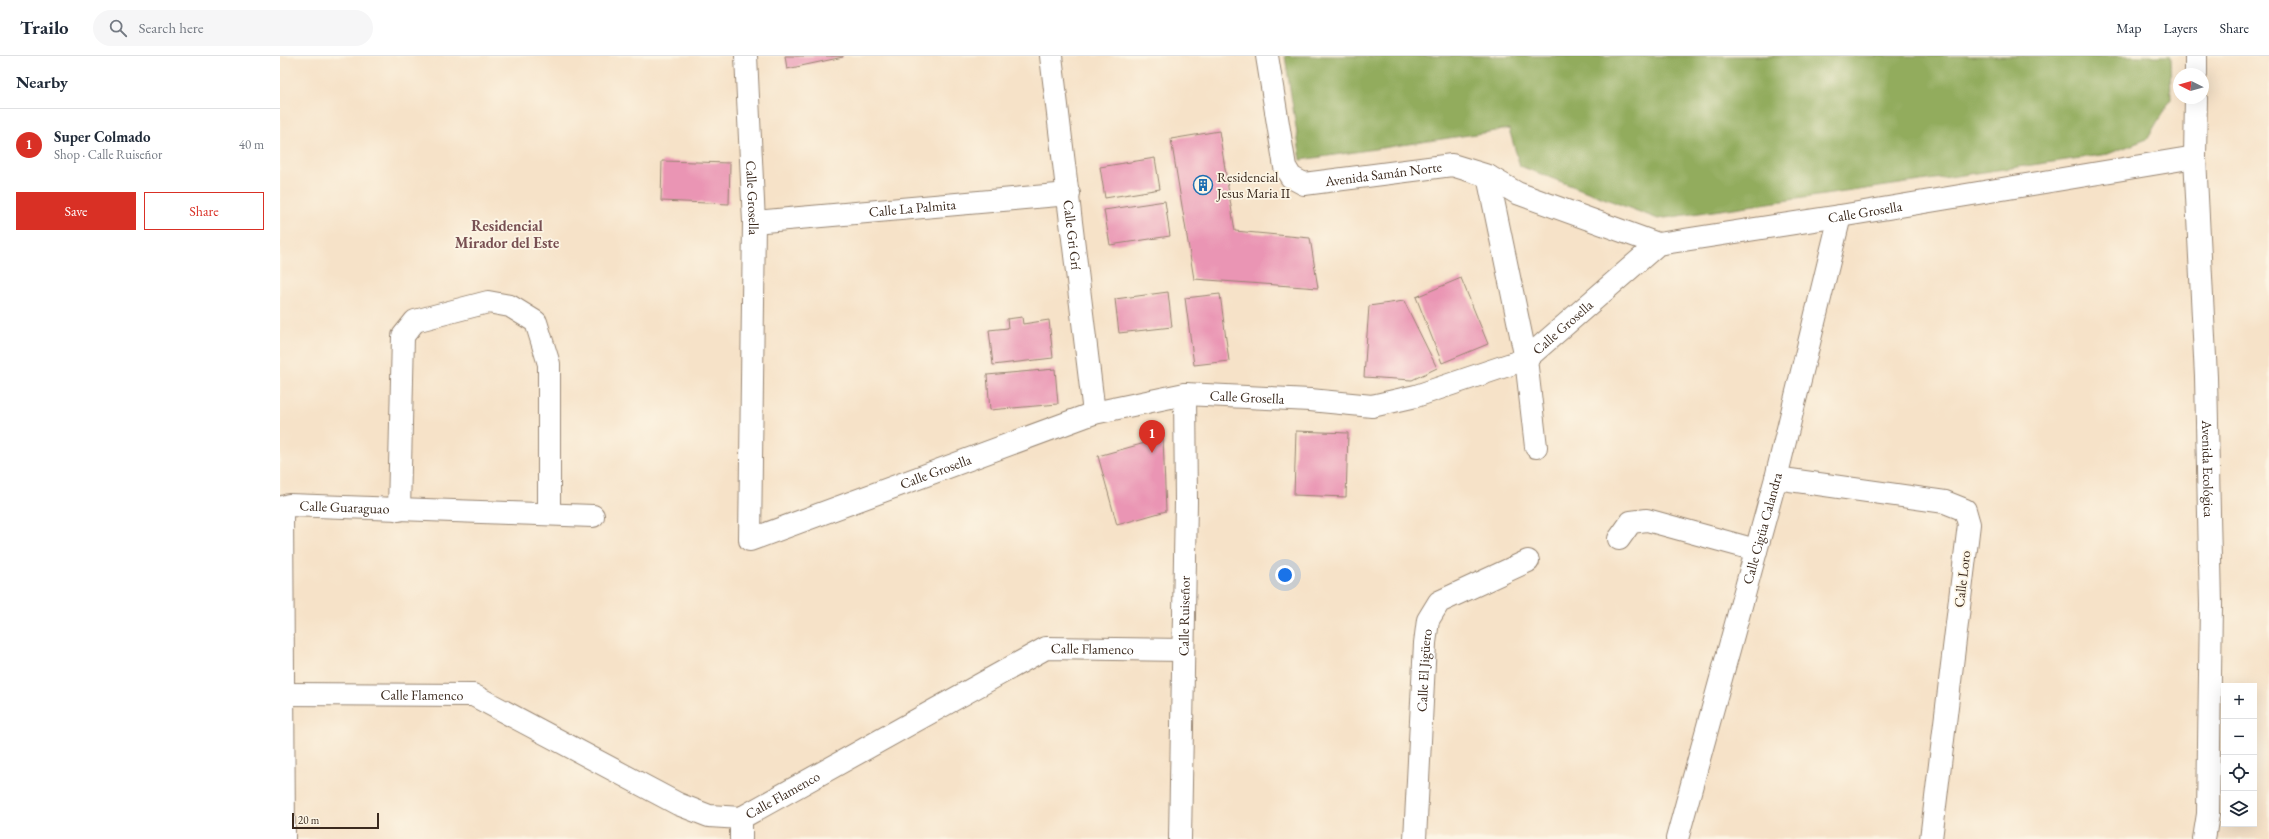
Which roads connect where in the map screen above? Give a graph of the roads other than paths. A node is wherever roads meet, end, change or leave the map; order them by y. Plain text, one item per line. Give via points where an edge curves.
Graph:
1 (746, 56) edge
2 (1051, 56) edge
3 (1267, 56) edge
4 (2196, 56) edge
5 (2196, 68) edge
6 (2196, 104) edge
7 (2195, 157) junction
8 (1488, 176) junction
9 (1069, 194) junction
10 (1840, 216) junction
11 (754, 222) junction
12 (1658, 244) junction
13 (1526, 359) junction
14 (1185, 394) junction
15 (1094, 413) junction
16 (1536, 447) dead end
17 (1776, 478) junction
18 (282, 507) edge
19 (399, 510) junction
20 (549, 514) junction
21 (593, 516) dead end
22 (1619, 539) dead end
23 (1756, 550) junction
24 (1528, 561) dead end
25 (1183, 650) junction
26 (283, 694) junction
27 (741, 828) edge
28 (284, 839) edge
29 (1180, 839) edge
30 (1415, 839) edge
31 (1677, 839) edge
32 (1931, 839) edge
33 (2204, 839) edge

1 - 11 street, Calle Grosella
2 - 9 street, Calle Gri Grí
3 - 8 street, Avenida Samán Norte via 1285,167 1291,177 1304,184 1452,165
4 - 5 street
6 - 7 street, Avenida Ecológica
7 - 10 street, Calle Grosella
7 - 33 street, Avenida Ecológica via 2206,377 2211,605 2208,814
8 - 12 street, Avenida Samán Norte via 1517,193
8 - 13 street
9 - 11 street, Calle La Palmita
9 - 15 street, Calle Gri Grí
10 - 12 street, Calle Grosella
10 - 17 street, Calle Cigüa Calandra
11 - 15 street, Calle Grosella via 750,540
12 - 13 street, Calle Grosella
13 - 14 street, Calle Grosella via 1416,396 1372,406 1310,400
13 - 16 street
14 - 15 street, Calle Grosella
14 - 25 street, Calle Ruiseñor
17 - 23 street, Calle Cigüa Calandra
17 - 32 street, Calle Loro via 1946,502 1965,510 1969,524
18 - 19 street, Calle Guaraguao via 289,505
18 - 26 street, Calle Guaraguao
19 - 20 street, Calle Guaraguao
19 - 20 street via 403,336 415,321 488,302 510,306 536,322 549,364
20 - 21 street, Calle Guaraguao
22 - 23 street via 1631,522 1647,520
23 - 31 street, Calle Cigüa Calandra
24 - 30 street, Calle El Jigüero via 1439,602 1428,620
25 - 27 street, Calle Flamenco via 1046,648
25 - 29 street, Calle Ruiseñor
26 - 27 street, Calle Flamenco via 473,695 678,804
26 - 28 street, Calle Guaraguao

